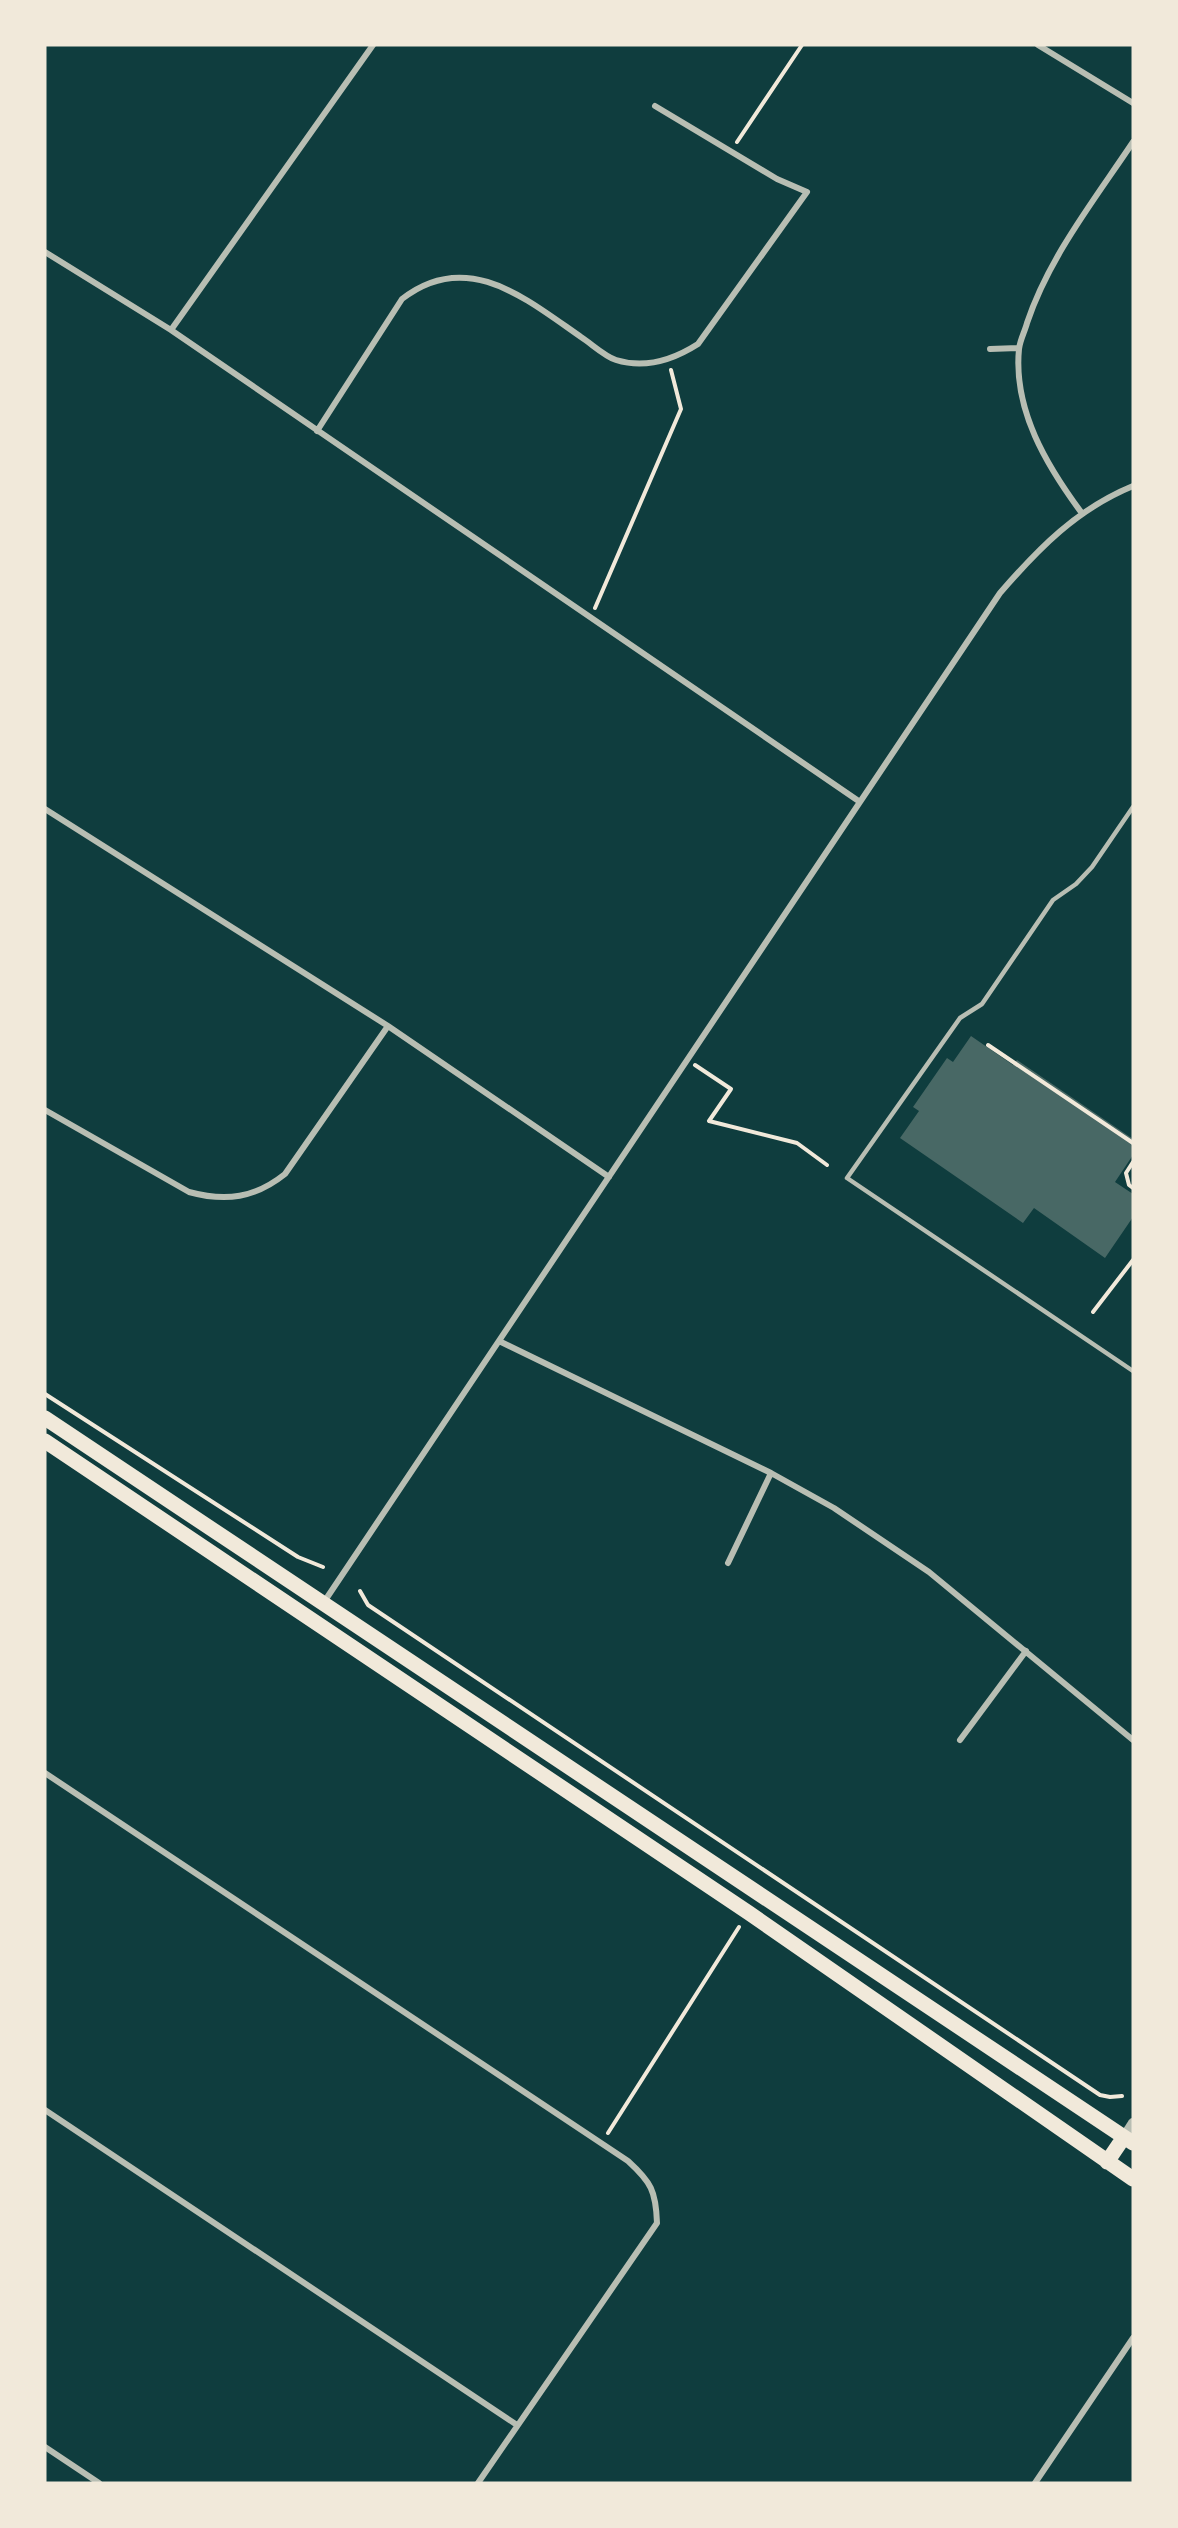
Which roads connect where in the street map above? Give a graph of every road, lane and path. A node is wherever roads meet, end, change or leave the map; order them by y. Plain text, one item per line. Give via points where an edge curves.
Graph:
1 (373, 45) edge
2 (802, 45) edge
3 (1038, 45) edge
4 (1133, 103) edge
5 (655, 106) dead end
6 (1133, 142) edge
7 (732, 150) junction
8 (45, 252) edge
9 (171, 330) junction
10 (1019, 348) junction
11 (990, 349) dead end
12 (668, 359) junction
13 (317, 431) junction
14 (1133, 486) edge
15 (1081, 512) junction
16 (590, 620) junction
17 (860, 802) junction
18 (1133, 807) edge
19 (45, 809) edge
20 (388, 1026) junction
21 (988, 1045) dead end
22 (687, 1059) junction
23 (45, 1110) edge
24 (1133, 1143) edge
25 (1133, 1162) edge
26 (827, 1165) dead end
27 (609, 1177) junction
28 (1133, 1188) edge
29 (1133, 1260) edge
30 (1093, 1312) dead end
31 (499, 1341) junction
32 (1133, 1371) edge
33 (45, 1394) edge
34 (45, 1418) edge
35 (45, 1441) edge
36 (771, 1473) junction
37 (728, 1563) dead end
38 (323, 1567) dead end
39 (360, 1591) dead end
40 (324, 1602) junction
41 (1026, 1651) junction
42 (960, 1740) dead end
43 (1133, 1740) edge
44 (45, 1773) edge
45 (740, 1926) dead end
46 (1122, 2096) dead end
47 (45, 2110) edge
48 (1133, 2123) edge
49 (1128, 2140) edge
50 (602, 2144) junction
51 (1107, 2162) junction
52 (1133, 2179) edge
53 (1133, 2338) edge
54 (517, 2424) junction
55 (45, 2447) edge
56 (99, 2483) edge
57 (478, 2483) edge
58 (1035, 2483) edge

1 - 9 street
2 - 7 path
3 - 4 street
5 - 7 street
6 - 10 street via 1037,293
7 - 12 street via 777,180 807,192 698,344
8 - 9 street
9 - 13 street
10 - 11 street
10 - 15 street via 1022,389 1034,435 1047,464
12 - 13 street via 641,364 614,360 537,307 490,281 466,276 438,280 416,288 402,299
12 - 16 path via 681,409
13 - 16 street
14 - 15 street
15 - 17 street via 1039,549 1000,593
16 - 17 street
17 - 22 street
18 - 32 lane via 1092,867 1053,900 982,1004 960,1018 847,1178
19 - 20 street
20 - 23 street via 285,1174 251,1195 211,1198 189,1192
20 - 27 street
21 - 24 path
22 - 26 path via 731,1089 709,1121 797,1143
22 - 27 street
25 - 28 path via 1126,1173
27 - 31 street
29 - 30 path
31 - 36 street
31 - 40 street
33 - 38 path via 298,1557
34 - 40 main road
35 - 51 main road via 739,1906
36 - 37 street
36 - 41 street via 897,1549
39 - 46 path via 368,1605 473,1677 1100,2095
40 - 49 main road
41 - 42 street
41 - 43 street
44 - 50 street
45 - 50 path
47 - 54 street
48 - 49 street
49 - 51 main road
50 - 54 street via 648,2178 657,2200 657,2223
51 - 52 main road
53 - 58 street
54 - 57 street
55 - 56 street

